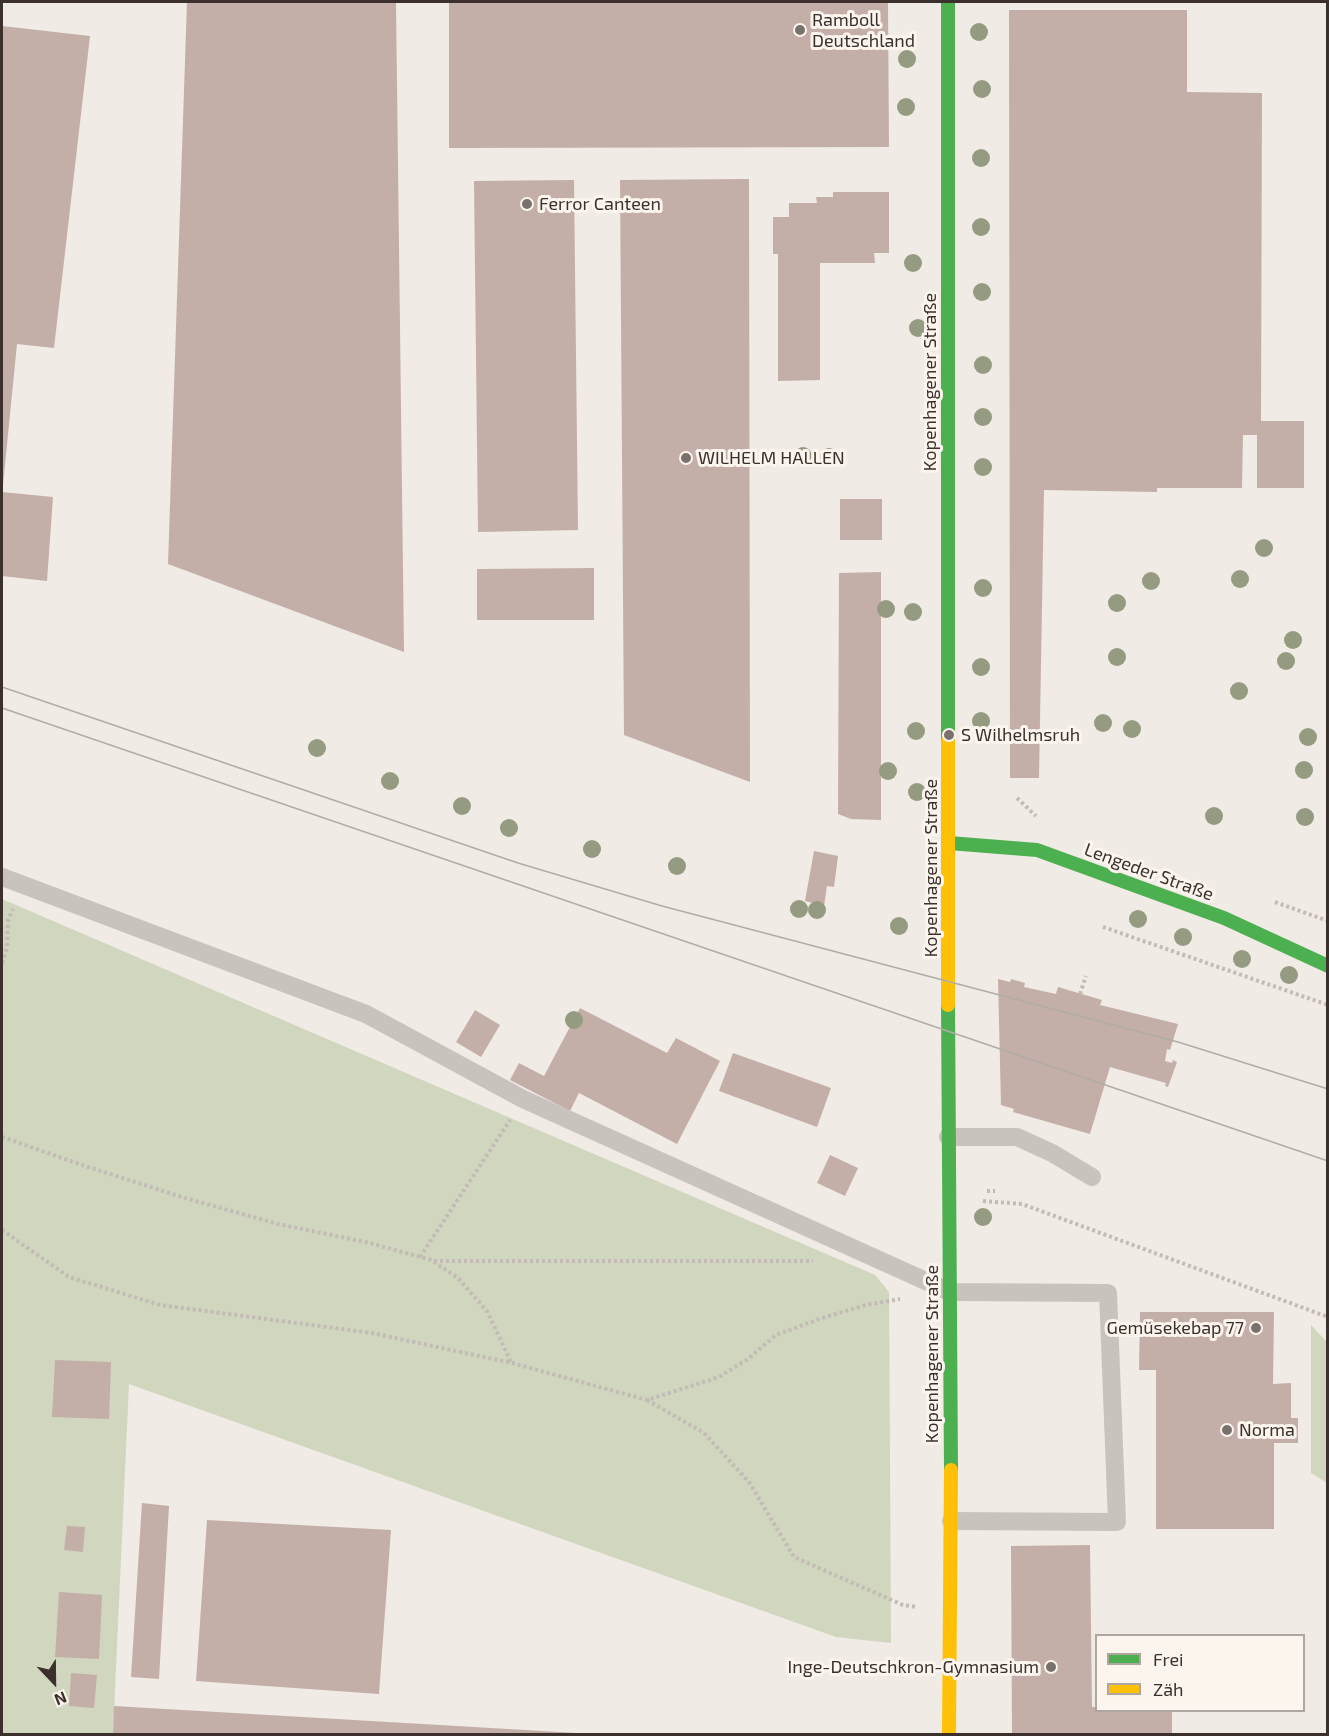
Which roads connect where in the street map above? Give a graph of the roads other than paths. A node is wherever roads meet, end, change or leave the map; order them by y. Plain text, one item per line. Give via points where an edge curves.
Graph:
1 (948, 2) edge
2 (949, 843) junction
3 (2, 877) edge
4 (1328, 966) edge
5 (948, 1137) junction
6 (1092, 1177) dead end
7 (950, 1292) junction
8 (951, 1521) junction
9 (949, 1734) edge

1 - 2 main road, Kopenhagener Straße
2 - 4 main road, Lengeder Straße via 1037,850 1224,918
2 - 5 main road, Kopenhagener Straße
3 - 7 lane via 366,1014 524,1099
5 - 6 lane via 1017,1137
5 - 7 main road, Kopenhagener Straße
7 - 8 main road, Kopenhagener Straße
7 - 8 lane via 1108,1293 1117,1522
8 - 9 main road, Kopenhagener Straße

